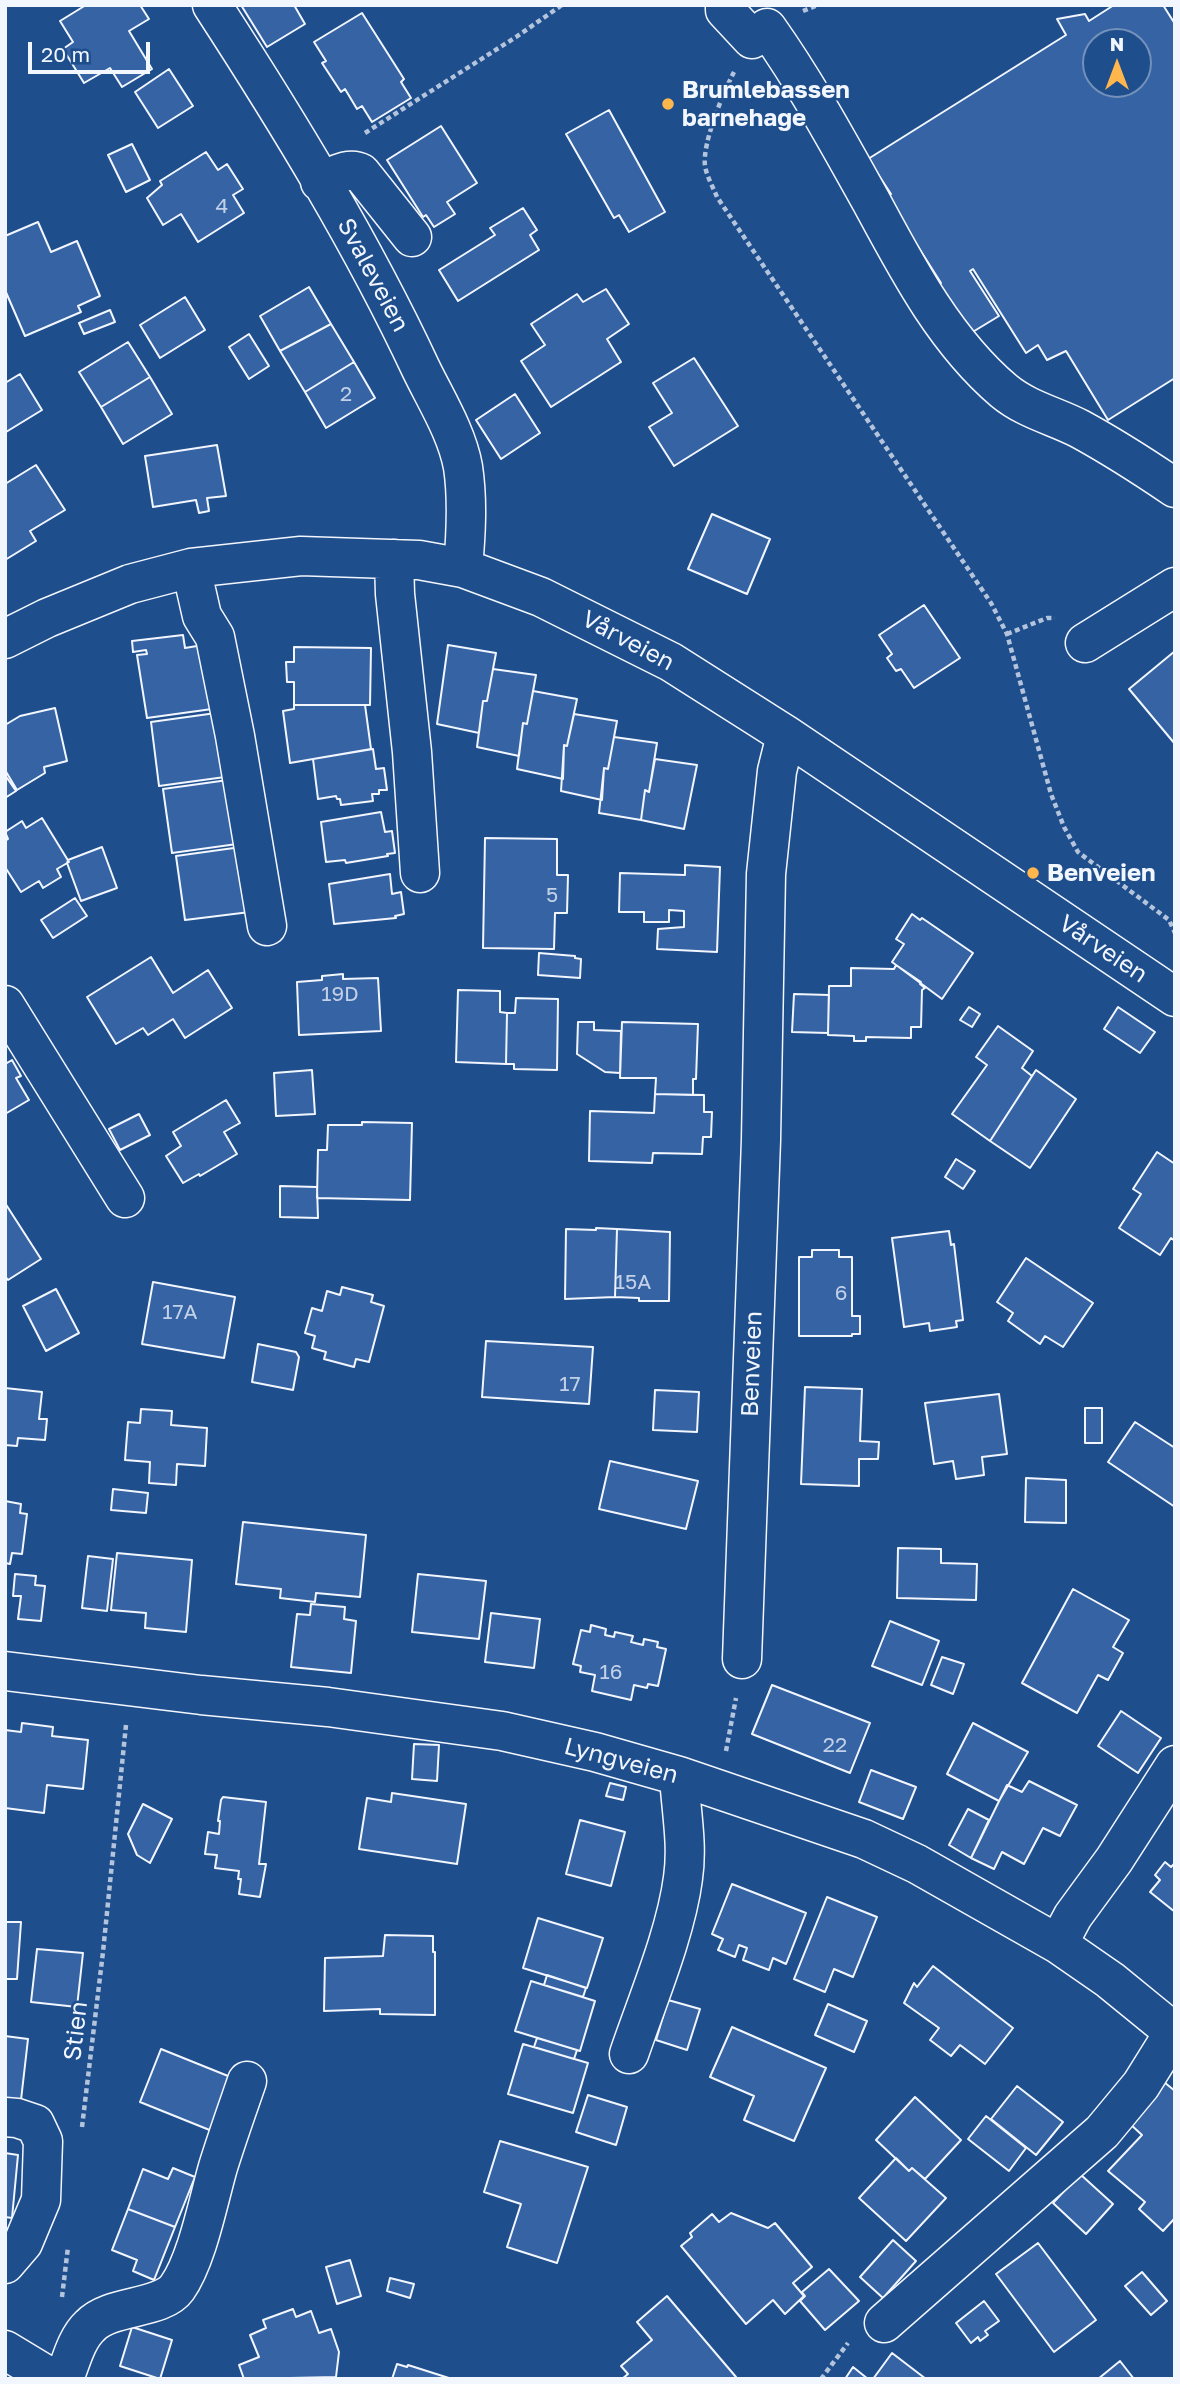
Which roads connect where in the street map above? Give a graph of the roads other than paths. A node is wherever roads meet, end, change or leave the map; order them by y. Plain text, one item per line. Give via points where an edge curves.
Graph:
1 (212, 5) edge
2 (725, 5) edge
3 (316, 175) junction
4 (412, 237) dead end
5 (1175, 488) edge
6 (394, 559) junction
7 (191, 568) junction
8 (463, 568) junction
9 (1175, 587) edge
10 (5, 639) edge
11 (1085, 643) dead end
12 (786, 735) junction
13 (420, 873) dead end
14 (267, 926) dead end
15 (1175, 997) edge
16 (5, 1005) edge
17 (125, 1198) dead end
18 (742, 1659) dead end
19 (5, 1671) edge
20 (1175, 1765) edge
21 (679, 1776) junction
22 (1058, 1944) junction
23 (1174, 2033) edge
24 (629, 2054) dead end
25 (247, 2081) dead end
26 (5, 2117) edge
27 (5, 2264) edge
28 (884, 2323) dead end
29 (5, 2350) edge
30 (53, 2379) edge
31 (64, 2379) edge

1 - 3 street, Svaleveien
2 - 5 street via 725,10 760,33 795,67 906,266 964,350 1013,398 1078,428
3 - 4 street via 347,170 361,173
3 - 8 street, Svaleveien via 389,299 453,436 463,466 467,523
6 - 7 street, Vårveien via 302,556
6 - 8 street, Vårveien
6 - 13 street
7 - 10 street, Vårveien via 131,584
7 - 14 street via 202,616 215,637
8 - 12 street, Vårveien via 541,597 608,629
9 - 11 street
12 - 15 street, Vårveien
12 - 18 street, Benveien via 777,771 766,874
16 - 17 street
19 - 21 street, Lyngveien via 502,1731
20 - 22 street
21 - 22 street, Lyngveien via 891,1851
21 - 24 street via 683,1880
22 - 23 street, Lyngveien
23 - 28 street via 1141,2085 1101,2133
25 - 31 street via 191,2258 176,2289 167,2297 97,2320 82,2336
26 - 27 street via 35,2124 43,2141 41,2200 23,2243
29 - 30 street

